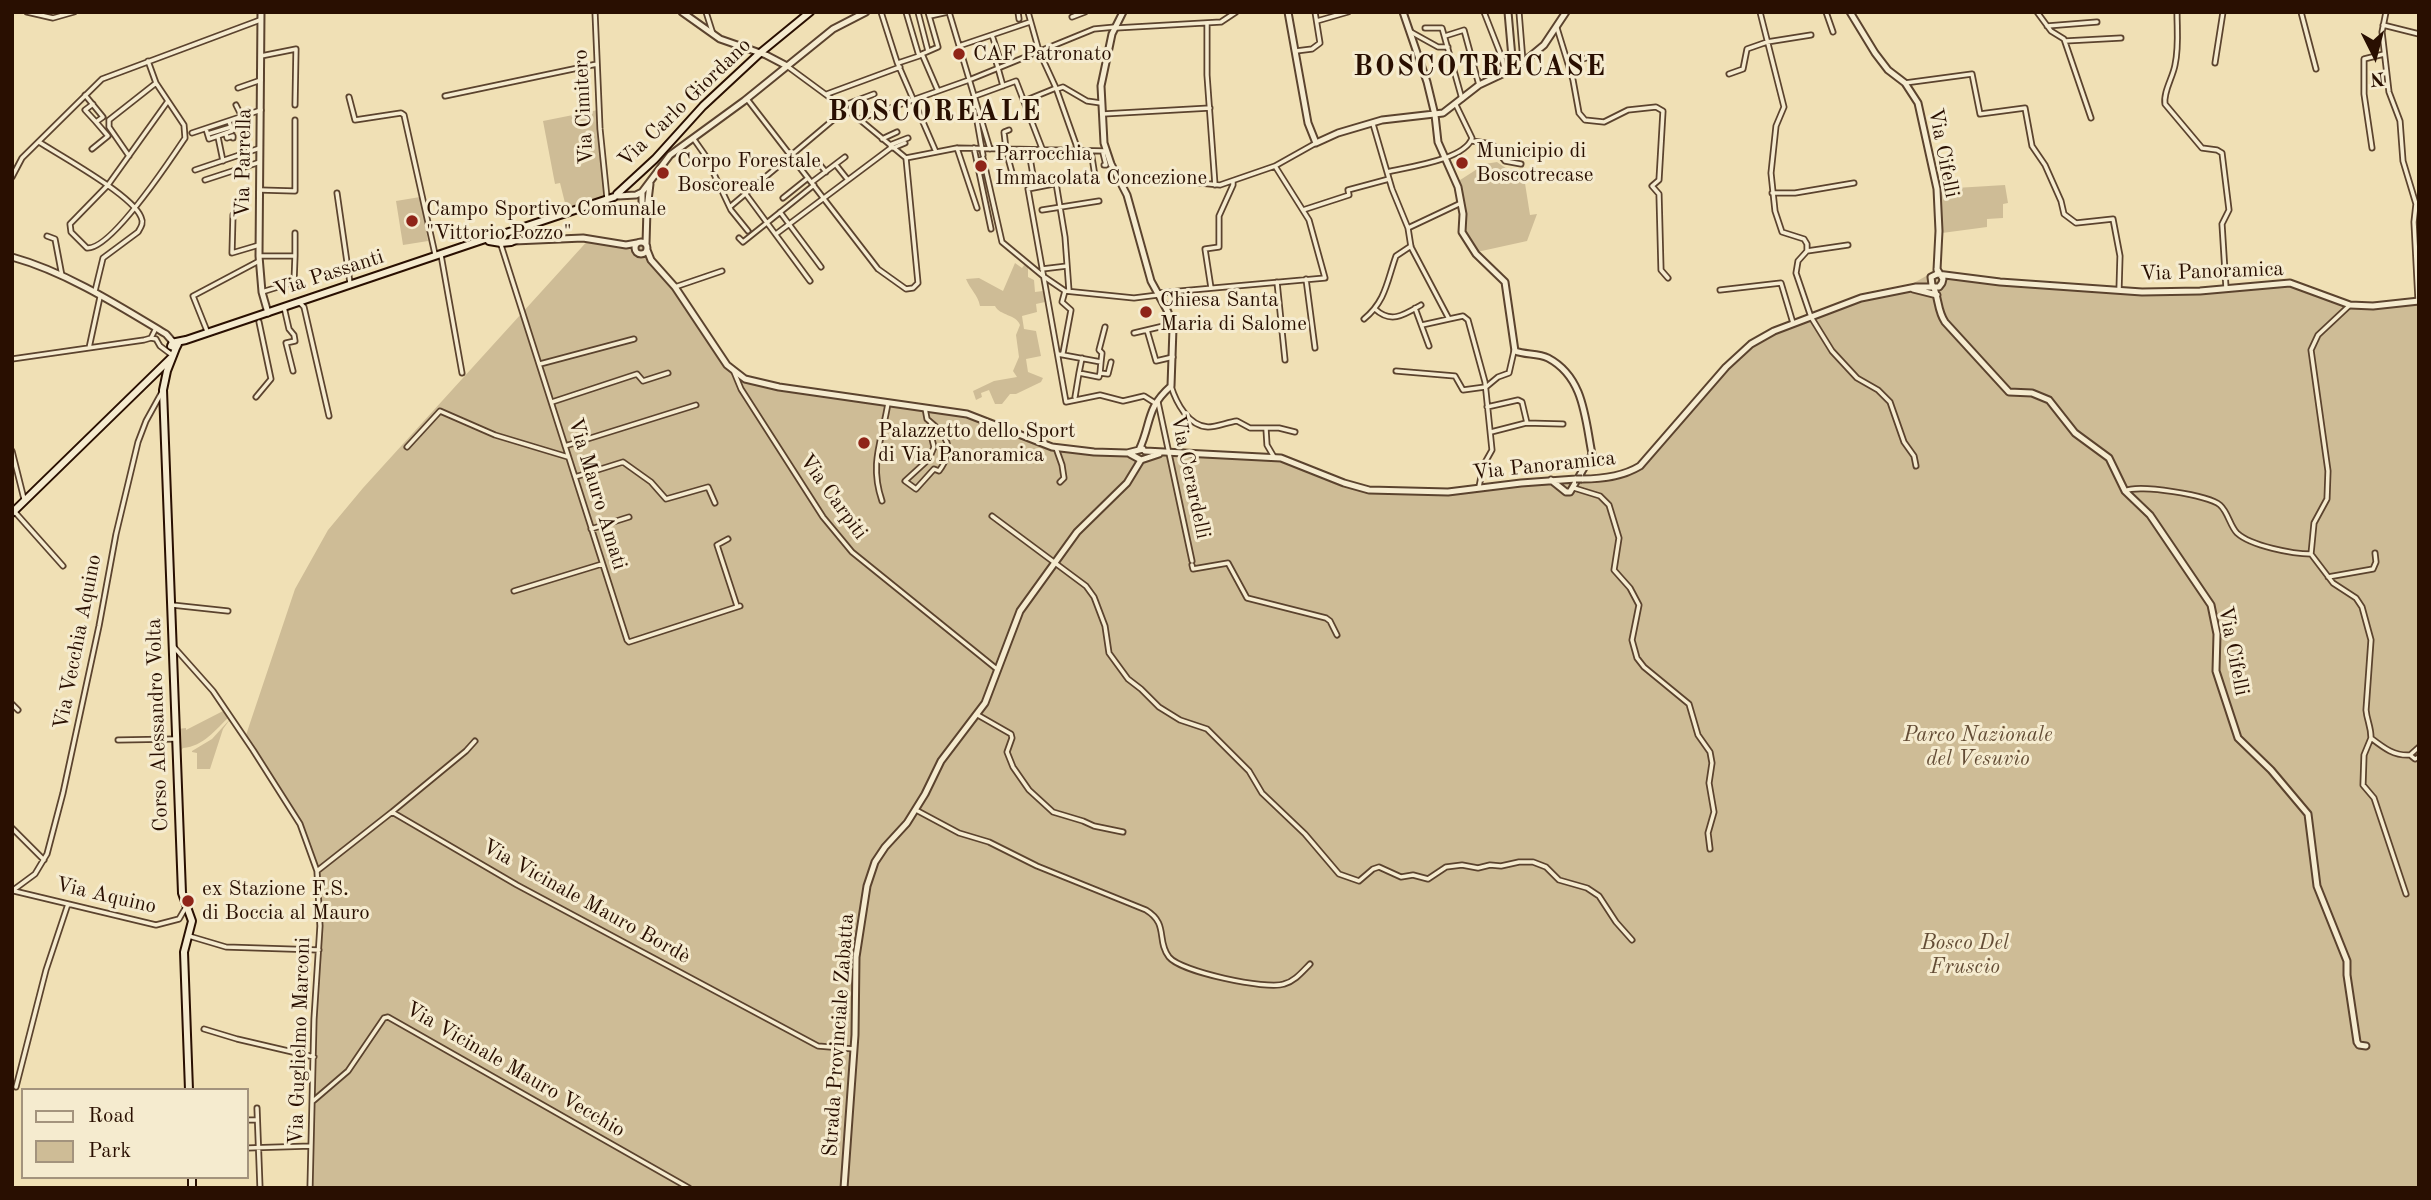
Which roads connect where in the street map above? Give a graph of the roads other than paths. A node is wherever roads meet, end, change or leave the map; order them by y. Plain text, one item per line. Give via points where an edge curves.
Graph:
1 (27, 12) edge
2 (74, 12) edge
3 (595, 12) edge
4 (682, 12) edge
5 (706, 12) edge
6 (810, 12) edge
7 (866, 12) edge
8 (881, 12) edge
9 (906, 12) edge
10 (918, 12) edge
11 (948, 12) edge
12 (1018, 12) edge
13 (1028, 12) edge
14 (1085, 12) edge
15 (1123, 12) edge
16 (1236, 12) edge
17 (1289, 12) edge
18 (1315, 12) edge
19 (1348, 12) edge
20 (1403, 12) edge
21 (1484, 12) edge
22 (1508, 12) edge
23 (1519, 12) edge
24 (1566, 12) edge
25 (1760, 12) edge
26 (1826, 12) edge
27 (1850, 12) edge
28 (2037, 12) edge
29 (2177, 12) edge
30 (2223, 12) edge
31 (2301, 12) edge
32 (2386, 12) edge
33 (929, 14) edge
34 (261, 16) edge
35 (1072, 16) dead end
36 (1019, 19) dead end
37 (1317, 21) junction
38 (1030, 22) junction
39 (2097, 22) dead end
40 (1207, 23) junction
41 (2383, 25) junction
42 (2047, 26) junction
43 (1115, 27) junction
44 (1556, 27) junction
45 (1425, 28) dead end
46 (1411, 32) junction
47 (1833, 32) dead end
48 (713, 34) junction
49 (2419, 34) edge
50 (992, 35) junction
51 (1811, 35) dead end
52 (1445, 36) junction
53 (2121, 38) dead end
54 (2065, 41) junction
55 (1767, 42) junction
56 (959, 46) junction
57 (1447, 47) junction
58 (1039, 51) junction
59 (929, 52) junction
60 (1295, 52) junction
61 (760, 53) junction
62 (2384, 54) junction
63 (261, 55) junction
64 (920, 55) junction
65 (1600, 59) dead end
66 (148, 61) junction
67 (1523, 62) junction
68 (2215, 63) dead end
69 (597, 64) junction
70 (1568, 64) junction
71 (899, 65) junction
72 (787, 66) junction
73 (998, 69) junction
74 (1513, 69) junction
75 (2316, 69) dead end
76 (1505, 73) junction
77 (1729, 74) dead end
78 (261, 80) junction
79 (969, 80) junction
80 (156, 83) junction
81 (1905, 83) junction
82 (1479, 85) junction
83 (1003, 86) junction
84 (238, 88) dead end
85 (1057, 88) junction
86 (938, 91) junction
87 (85, 94) junction
88 (827, 94) junction
89 (874, 94) dead end
90 (445, 96) dead end
91 (975, 96) junction
92 (349, 97) dead end
93 (747, 99) junction
94 (1462, 99) junction
95 (914, 100) junction
96 (168, 101) junction
97 (1024, 101) junction
98 (1101, 103) junction
99 (93, 104) junction
100 (236, 105) dead end
101 (295, 105) dead end
102 (1456, 105) junction
103 (244, 108) dead end
104 (844, 108) junction
105 (1210, 108) junction
106 (261, 110) junction
107 (1101, 114) junction
108 (1435, 115) junction
109 (2091, 118) dead end
110 (859, 119) junction
111 (295, 120) dead end
112 (982, 120) junction
113 (229, 121) junction
114 (96, 122) junction
115 (1373, 124) junction
116 (206, 129) junction
117 (1009, 130) dead end
118 (897, 132) dead end
119 (192, 133) dead end
120 (233, 138) dead end
121 (693, 138) junction
122 (908, 138) dead end
123 (882, 139) junction
124 (1472, 141) junction
125 (39, 142) junction
126 (905, 143) dead end
127 (1316, 143) junction
128 (892, 147) junction
129 (260, 148) junction
130 (957, 148) junction
131 (974, 148) junction
132 (981, 148) junction
133 (2372, 148) dead end
134 (92, 149) dead end
135 (990, 149) junction
136 (1008, 149) junction
137 (1029, 150) junction
138 (1078, 150) junction
139 (1043, 151) junction
140 (1091, 151) junction
141 (1106, 151) junction
142 (936, 152) junction
143 (791, 155) junction
144 (129, 156) junction
145 (845, 157) dead end
146 (906, 158) junction
147 (1445, 159) junction
148 (816, 160) dead end
149 (223, 161) junction
150 (260, 162) junction
151 (1521, 164) dead end
152 (836, 165) junction
153 (1275, 166) junction
154 (1094, 167) junction
155 (195, 170) dead end
156 (826, 172) junction
157 (1387, 172) junction
158 (1117, 175) junction
159 (12, 177) edge
160 (1389, 179) junction
161 (205, 180) dead end
162 (848, 180) junction
163 (1014, 180) dead end
164 (1233, 181) junction
165 (811, 182) junction
166 (1854, 183) dead end
167 (1056, 184) junction
168 (108, 185) junction
169 (989, 185) junction
170 (1215, 186) junction
171 (982, 187) junction
172 (1035, 187) junction
173 (260, 190) junction
174 (337, 193) dead end
175 (745, 193) junction
176 (1772, 193) junction
177 (642, 195) junction
178 (614, 197) junction
179 (783, 198) dead end
180 (823, 198) junction
181 (1099, 201) dead end
182 (1461, 203) junction
183 (730, 206) junction
184 (1060, 206) junction
185 (976, 208) dead end
186 (135, 209) junction
187 (647, 209) junction
188 (1042, 210) dead end
189 (1303, 210) junction
190 (780, 212) junction
191 (233, 215) dead end
192 (767, 223) junction
193 (789, 224) junction
194 (1408, 228) junction
195 (991, 229) dead end
196 (748, 231) dead end
197 (295, 233) dead end
198 (503, 233) junction
199 (645, 234) junction
200 (776, 234) junction
201 (47, 236) dead end
202 (517, 236) junction
203 (739, 238) dead end
204 (484, 241) junction
205 (498, 242) junction
206 (638, 243) junction
207 (626, 245) junction
208 (1848, 245) dead end
209 (259, 246) junction
210 (1411, 246) junction
211 (647, 247) junction
212 (1807, 251) junction
213 (638, 253) junction
214 (295, 256) junction
215 (439, 256) junction
216 (12, 257) edge
217 (259, 258) junction
218 (652, 260) junction
219 (1067, 266) junction
220 (821, 267) dead end
221 (1042, 269) junction
222 (722, 271) dead end
223 (1936, 273) junction
224 (1043, 276) junction
225 (62, 278) junction
226 (1668, 278) dead end
227 (1961, 278) junction
228 (1306, 279) junction
229 (810, 281) dead end
230 (1277, 282) junction
231 (350, 285) junction
232 (1937, 285) junction
233 (675, 288) junction
234 (1211, 288) junction
235 (1910, 288) junction
236 (2226, 289) junction
237 (1720, 290) dead end
238 (2119, 290) junction
239 (1067, 291) junction
240 (262, 292) junction
241 (1158, 294) junction
242 (97, 295) junction
243 (1937, 295) junction
244 (2419, 302) edge
245 (302, 305) junction
246 (1421, 305) dead end
247 (2350, 305) junction
248 (284, 307) junction
249 (1415, 308) junction
250 (1375, 309) junction
251 (268, 313) junction
252 (1811, 317) junction
253 (258, 319) junction
254 (1364, 319) dead end
255 (1450, 319) junction
256 (1172, 324) junction
257 (1794, 324) junction
258 (1422, 325) junction
259 (1105, 327) dead end
260 (156, 328) junction
261 (1147, 330) junction
262 (208, 333) junction
263 (1134, 333) dead end
264 (151, 338) junction
265 (634, 338) dead end
266 (1429, 346) dead end
267 (89, 348) junction
268 (174, 348) junction
269 (1315, 348) dead end
270 (1515, 349) junction
271 (1060, 354) junction
272 (1172, 357) junction
273 (1082, 358) junction
274 (12, 359) edge
275 (1285, 359) dead end
276 (1101, 362) junction
277 (1111, 362) dead end
278 (540, 364) junction
279 (293, 371) dead end
280 (1396, 371) dead end
281 (734, 372) junction
282 (462, 373) dead end
283 (668, 373) dead end
284 (1079, 373) junction
285 (1100, 373) junction
286 (1171, 386) junction
287 (1485, 387) junction
288 (163, 390) junction
289 (256, 397) dead end
290 (1075, 397) dead end
291 (1156, 401) junction
292 (552, 402) junction
293 (888, 403) junction
294 (696, 405) dead end
295 (1487, 407) junction
296 (925, 408) junction
297 (329, 416) dead end
298 (931, 423) junction
299 (1527, 423) junction
300 (1563, 424) dead end
301 (1266, 429) junction
302 (1295, 432) dead end
303 (1491, 432) junction
304 (565, 446) junction
305 (408, 447) dead end
306 (1056, 448) junction
307 (12, 451) edge
308 (1140, 453) junction
309 (1166, 453) junction
310 (568, 457) junction
311 (1274, 457) junction
312 (1916, 466) dead end
313 (575, 477) junction
314 (1551, 480) junction
315 (1060, 482) dead end
316 (1479, 488) junction
317 (1574, 488) junction
318 (2125, 491) junction
319 (25, 501) junction
320 (882, 501) dead end
321 (715, 503) dead end
322 (13, 512) edge
323 (992, 516) dead end
324 (629, 517) dead end
325 (591, 529) junction
326 (728, 538) dead end
327 (2375, 553) dead end
328 (2311, 554) junction
329 (1053, 563) junction
330 (602, 564) junction
331 (63, 566) dead end
332 (2328, 577) junction
333 (514, 591) dead end
334 (172, 605) junction
335 (228, 611) dead end
336 (1337, 635) dead end
337 (173, 646) junction
338 (998, 670) junction
339 (12, 704) edge
340 (18, 710) dead end
341 (976, 714) junction
342 (2371, 738) junction
343 (176, 739) junction
344 (118, 740) dead end
345 (475, 741) dead end
346 (2419, 747) edge
347 (2410, 755) junction
348 (2419, 757) edge
349 (916, 810) junction
350 (392, 812) junction
351 (12, 828) edge
352 (1123, 832) dead end
353 (1710, 849) dead end
354 (44, 860) junction
355 (317, 871) junction
356 (13, 891) edge
357 (2406, 894) dead end
358 (68, 904) junction
359 (186, 906) junction
360 (189, 936) junction
361 (1632, 940) dead end
362 (319, 950) junction
363 (1310, 964) dead end
364 (204, 1029) dead end
365 (2366, 1046) dead end
366 (854, 1049) junction
367 (314, 1057) junction
368 (16, 1087) dead end
369 (189, 1088) edge
370 (313, 1101) junction
371 (257, 1108) dead end
372 (248, 1120) edge
373 (257, 1120) junction
374 (311, 1146) junction
375 (248, 1148) edge
376 (258, 1148) junction
377 (260, 1188) edge
378 (310, 1188) edge
379 (688, 1188) edge
380 (844, 1188) edge

1 - 2 street via 53,18
3 - 69 street, Via Cimitero
4 - 48 street
5 - 48 street
6 - 61 main road, Via Carlo Giordano
7 - 72 street via 833,29
8 - 71 street
9 - 64 street
10 - 59 street
11 - 33 street
11 - 56 street
12 - 36 street
13 - 38 street
14 - 35 street
15 - 43 street
16 - 40 street via 1221,22
17 - 60 street
18 - 37 street
19 - 37 street
20 - 46 street
21 - 76 street
22 - 74 street
23 - 67 street
24 - 44 street
25 - 55 street
26 - 47 street
27 - 81 street, Via Cifelli via 1888,69
28 - 42 street
29 - 236 street via 2178,48 2164,99 2202,148 2222,153 2229,210 2222,224
30 - 68 street
31 - 75 street
32 - 41 street
33 - 59 street via 938,47
34 - 63 street, Via Parrella
34 - 66 street
37 - 60 street via 1320,43
38 - 50 street
38 - 58 street
39 - 42 street
40 - 43 street
40 - 105 street
41 - 49 street
41 - 62 street
42 - 54 street
43 - 58 street via 1094,29
43 - 98 street
44 - 67 street via 1544,45
44 - 70 street
45 - 52 street via 1442,28
46 - 57 street via 1423,41
46 - 108 street
48 - 61 street
50 - 56 street
50 - 73 street via 1000,60 996,61
51 - 55 street
52 - 57 street
52 - 82 street via 1464,30
53 - 54 street
54 - 109 street
55 - 77 street via 1747,49 1743,69
55 - 176 street via 1784,107 1774,134
56 - 79 street
57 - 94 street
58 - 73 street
58 - 85 street
59 - 64 street
60 - 127 street
61 - 72 street
61 - 178 main road, Via Carlo Giordano
62 - 133 street via 2364,59
62 - 244 street via 2389,94 2400,121 2403,161 2416,204
63 - 78 street, Via Parrella
63 - 101 street via 296,49
64 - 71 street
64 - 86 street
65 - 70 street via 1589,57
66 - 80 street
66 - 87 street via 102,79
67 - 74 street
69 - 90 street
69 - 178 street, Via Cimitero via 600,130
70 - 226 street via 1579,113 1585,120 1604,122 1628,110 1656,107 1663,111 1660,180 1652,186 1659,196 1661,270
71 - 88 street
71 - 95 street
72 - 88 street
72 - 93 street
73 - 79 street
73 - 83 street
74 - 76 street
76 - 82 street
78 - 84 street
78 - 106 street, Via Parrella
79 - 86 street
79 - 91 street
80 - 96 street
80 - 144 street via 108,121
81 - 223 street, Via Cifelli via 1918,103 1937,189
81 - 238 street via 1972,74 1980,114 2025,108 2032,146 2045,165 2064,214 2076,223 2113,219 2120,256
82 - 94 street
83 - 91 street
83 - 97 street via 1016,81
85 - 97 street
85 - 98 street
85 - 138 street
86 - 95 street
87 - 99 street
87 - 125 street
88 - 104 street
89 - 104 street
91 - 112 street
92 - 215 street via 355,120 404,115
93 - 121 street
93 - 143 street
94 - 102 street
95 - 110 street
95 - 142 street
96 - 144 street
96 - 186 street via 184,125 186,138
97 - 139 street
98 - 107 street
99 - 114 street via 103,117
99 - 114 street via 85,110
100 - 103 street via 241,115 246,113
102 - 108 street
102 - 124 street
104 - 110 street
104 - 143 street
105 - 107 street
105 - 170 street
106 - 113 street
106 - 129 street, Via Parrella
107 - 141 street
108 - 115 street
108 - 147 street
110 - 123 street
111 - 173 street via 295,191
112 - 132 street via 977,121
112 - 135 street
113 - 116 street
113 - 116 street via 231,127 208,134
114 - 134 street via 108,136
115 - 127 street
115 - 157 street
116 - 119 street
117 - 136 street via 1003,132
118 - 123 street
120 - 149 street via 226,134 217,137
121 - 177 street via 670,155
121 - 183 street
122 - 128 street
123 - 128 street
124 - 147 street
124 - 151 street via 1492,144 1505,161
125 - 159 street
125 - 168 street
126 - 128 street
127 - 153 street
128 - 146 street
128 - 162 street
129 - 149 street
129 - 150 street, Via Parrella
130 - 131 street
130 - 142 street
130 - 185 street
131 - 132 street
131 - 171 street
132 - 135 street
132 - 169 street
135 - 136 street
136 - 137 street
136 - 163 street
137 - 139 street
137 - 172 street
138 - 139 street
138 - 140 street
140 - 141 street
140 - 154 street
141 - 154 street via 1106,165
141 - 158 street
142 - 146 street
143 - 165 street
143 - 175 street
144 - 168 street
145 - 152 street
146 - 180 street via 918,283 909,289 878,269
147 - 157 street
147 - 182 street
148 - 156 street
149 - 155 street
150 - 161 street
150 - 173 street, Via Parrella
152 - 156 street
152 - 162 street
153 - 164 street
153 - 189 street
154 - 167 street via 1095,176
156 - 165 street
157 - 160 street
158 - 170 street
158 - 241 street
160 - 189 street via 1348,190 1349,195
160 - 194 street
162 - 180 street
164 - 170 street
164 - 234 street via 1219,216 1219,247 1205,249
165 - 179 street
165 - 180 street
165 - 190 street
166 - 176 street
167 - 172 street
167 - 184 street
168 - 186 street
168 - 186 street via 70,224 71,232 86,247 95,247
169 - 171 street
169 - 224 street via 1003,244
171 - 195 street
172 - 221 street via 1028,189
173 - 209 street, Via Parrella
174 - 231 street
175 - 183 street
175 - 192 street
176 - 212 street via 1780,230 1804,239
177 - 178 street, Via Passanti
177 - 187 street
177 - 187 street
178 - 202 main road, Via Passanti
180 - 193 street
181 - 184 street
182 - 194 street
182 - 270 street via 1464,238 1505,282
183 - 196 street
184 - 188 street
184 - 219 street
186 - 242 street via 142,226 103,258
187 - 199 street
189 - 228 street via 1325,278
190 - 192 street
190 - 193 street
191 - 209 street via 232,253
192 - 200 street
192 - 203 street via 743,242
193 - 200 street
193 - 220 street
194 - 210 street
197 - 214 street
198 - 202 main road, Via Passanti
198 - 204 main road, Via Passanti
198 - 205 main road
199 - 206 street
199 - 211 street
200 - 229 street
201 - 225 street via 55,239
202 - 205 main road, Via Passanti
202 - 207 street via 597,239
204 - 205 main road, Via Passanti
204 - 215 main road, Via Passanti
205 - 278 street, Via Mauro Amati
206 - 207 street
206 - 211 street
206 - 213 street
207 - 213 street
208 - 212 street
209 - 217 street, Via Parrella
210 - 250 street via 1396,256 1387,291
210 - 255 street
211 - 213 street
211 - 218 street
212 - 252 street via 1795,269
213 - 218 street
214 - 217 street
214 - 240 street via 294,282
215 - 231 main road, Via Passanti
215 - 282 street
216 - 225 street
217 - 240 street, Via Parrella
217 - 262 street via 193,296
218 - 233 street
219 - 221 street
219 - 239 street
221 - 224 street
222 - 233 street
223 - 227 street, Via Panoramica
223 - 232 street via 1943,279
223 - 232 street via 1930,282
223 - 235 street, Via Panoramica
224 - 239 street
224 - 271 street
225 - 242 street
227 - 232 street, Via Panoramica
227 - 238 street, Via Panoramica
228 - 230 street
228 - 269 street
230 - 234 street
230 - 275 street
231 - 245 main road, Via Passanti
232 - 235 street, Via Panoramica
232 - 243 street, Via Cifelli
233 - 281 street
234 - 241 street
235 - 243 street, Via Panoramica
235 - 252 street, Via Panoramica via 1861,298
236 - 238 street, Via Panoramica
236 - 247 street, Via Panoramica via 2290,283
237 - 257 street via 1781,283
239 - 241 street via 1134,298
239 - 271 street via 1062,302 1071,310
240 - 251 street, Via Parrella
241 - 256 street
242 - 260 street
242 - 267 street
243 - 318 street, Via Cifelli via 1945,322 2009,392 2032,393 2051,401 2075,433 2111,460
244 - 247 street, Via Panoramica
245 - 248 main road, Via Passanti
245 - 297 street
246 - 249 street
247 - 328 street via 2318,335 2311,351 2328,471 2327,499 2314,523
248 - 251 main road, Via Passanti
248 - 279 street via 295,341 286,343
249 - 250 street via 1388,318
249 - 258 street
250 - 254 street
251 - 253 main road, Via Passanti
252 - 257 street, Via Panoramica
252 - 312 street via 1832,351 1857,378 1890,402
253 - 262 main road, Via Passanti
253 - 289 street via 271,379
255 - 258 street
255 - 287 street via 1463,316 1468,320
256 - 261 street
256 - 272 street
257 - 314 street, Via Panoramica via 1737,354 1640,466 1612,477
258 - 266 street
259 - 276 street
260 - 264 street
260 - 268 street
261 - 263 street
261 - 272 street via 1156,361
262 - 268 main road, Via Passanti
264 - 267 street
264 - 268 street via 160,346
265 - 278 street
267 - 274 street
268 - 288 main road, Corso Alessandro Volta
268 - 319 main road
270 - 287 street via 1509,373
270 - 317 street via 1547,358 1572,378 1580,393 1592,454
271 - 273 street
271 - 291 street via 1066,402 1100,395 1123,401 1144,396
272 - 286 street
273 - 276 street
273 - 284 street
276 - 285 street
277 - 285 street via 1108,374
278 - 292 street, Via Mauro Amati
280 - 287 street via 1455,376 1466,391
281 - 293 street via 779,387
281 - 338 street, Via Carpiti via 823,517 852,552
283 - 292 street via 643,381 637,374
284 - 285 street via 1099,377
284 - 290 street
286 - 291 street
286 - 301 street via 1177,402 1194,421 1208,427 1237,421
287 - 295 street
288 - 334 main road, Corso Alessandro Volta
288 - 354 street, Via Vecchia Aquino via 138,442
291 - 308 street
291 - 309 street, Via Cerardelli
292 - 304 street, Via Mauro Amati
293 - 296 street
293 - 320 street via 876,456
294 - 304 street
295 - 299 street via 1518,400
295 - 303 street
296 - 298 street
296 - 306 street via 967,414
298 - 298 street via 946,437 948,460 916,489 905,481 929,459 934,447
299 - 300 street
299 - 303 street
301 - 302 street
301 - 311 street
303 - 316 street via 1492,454 1483,466
304 - 310 street, Via Mauro Amati
305 - 310 street via 440,411 495,435
306 - 308 street
306 - 315 street via 1063,467
307 - 319 street
308 - 309 street, Via Panoramica
308 - 329 street, Strada Provinciale Zabatta via 1127,483
309 - 311 street, Via Panoramica
309 - 336 street, Via Cerardelli via 1193,569 1228,563 1247,598 1326,618
310 - 313 street, Via Mauro Amati
311 - 316 street, Via Panoramica via 1360,489 1438,492
313 - 321 street via 623,462 666,499 708,487
313 - 325 street, Via Mauro Amati
314 - 316 street, Via Panoramica
314 - 317 street via 1567,493
317 - 353 street via 1600,496 1609,505 1619,538 1614,570 1639,605 1632,636 1634,651 1644,667 1689,704 1698,736 1710,752 1714,811
318 - 328 street via 2158,488 2210,499 2221,506 2238,534 2259,544
318 - 365 street, Via Cifelli via 2150,515 2211,605 2217,634 2216,671 2238,737 2308,814 2318,886 2347,960 2357,1043
319 - 322 main road
322 - 331 street
323 - 329 street
324 - 325 street
325 - 330 street, Via Mauro Amati
326 - 330 street, Via Mauro Amati via 717,545 739,606 629,642
327 - 332 street via 2373,569
328 - 332 street
329 - 338 street, Strada Provinciale Zabatta via 1016,619
329 - 361 street via 1090,590 1106,630 1109,653 1128,679 1156,705 1207,729 1339,874 1359,881 1379,867 1401,877 1428,879 1446,867 1533,862 1559,880 1599,896
330 - 333 street
332 - 342 street via 2356,598 2368,628 2371,653 2366,710
334 - 335 street
334 - 337 main road, Corso Alessandro Volta
337 - 343 main road, Corso Alessandro Volta
337 - 355 street, Via Guglielmo Marconi via 214,691 253,750 300,824
338 - 341 street, Strada Provinciale Zabatta
339 - 340 street
341 - 349 street, Strada Provinciale Zabatta via 941,761
341 - 352 street via 1011,734 1007,752 1013,767 1053,813
342 - 347 street via 2394,754
342 - 357 street via 2364,755 2363,785 2374,798
343 - 344 street
343 - 359 main road, Corso Alessandro Volta
345 - 350 street
346 - 347 street
347 - 348 street
349 - 363 street via 959,833 1146,910 1159,922 1166,951 1177,963 1273,986 1292,981
349 - 366 street, Strada Provinciale Zabatta via 879,854 867,886 856,957
350 - 355 street
350 - 366 street, Via Vicinale Mauro Bordè via 526,890 818,1046
351 - 354 street
354 - 356 street, Via Vecchia Aquino via 35,874
355 - 362 street, Via Guglielmo Marconi
356 - 358 street, Via Aquino
358 - 359 street, Via Aquino via 158,925 178,919
358 - 368 street
359 - 360 main road, Corso Alessandro Volta via 192,921
360 - 362 street via 226,947
360 - 369 main road, Corso Alessandro Volta via 184,952
362 - 367 street, Via Guglielmo Marconi
364 - 367 street
366 - 380 street, Strada Provinciale Zabatta
367 - 370 street, Via Guglielmo Marconi
370 - 374 street, Via Guglielmo Marconi
370 - 379 street, Via Vicinale Mauro Vecchio via 348,1071 388,1017
371 - 373 street
372 - 373 street
373 - 376 street
374 - 376 street
374 - 378 street, Via Guglielmo Marconi
375 - 376 street
376 - 377 street

